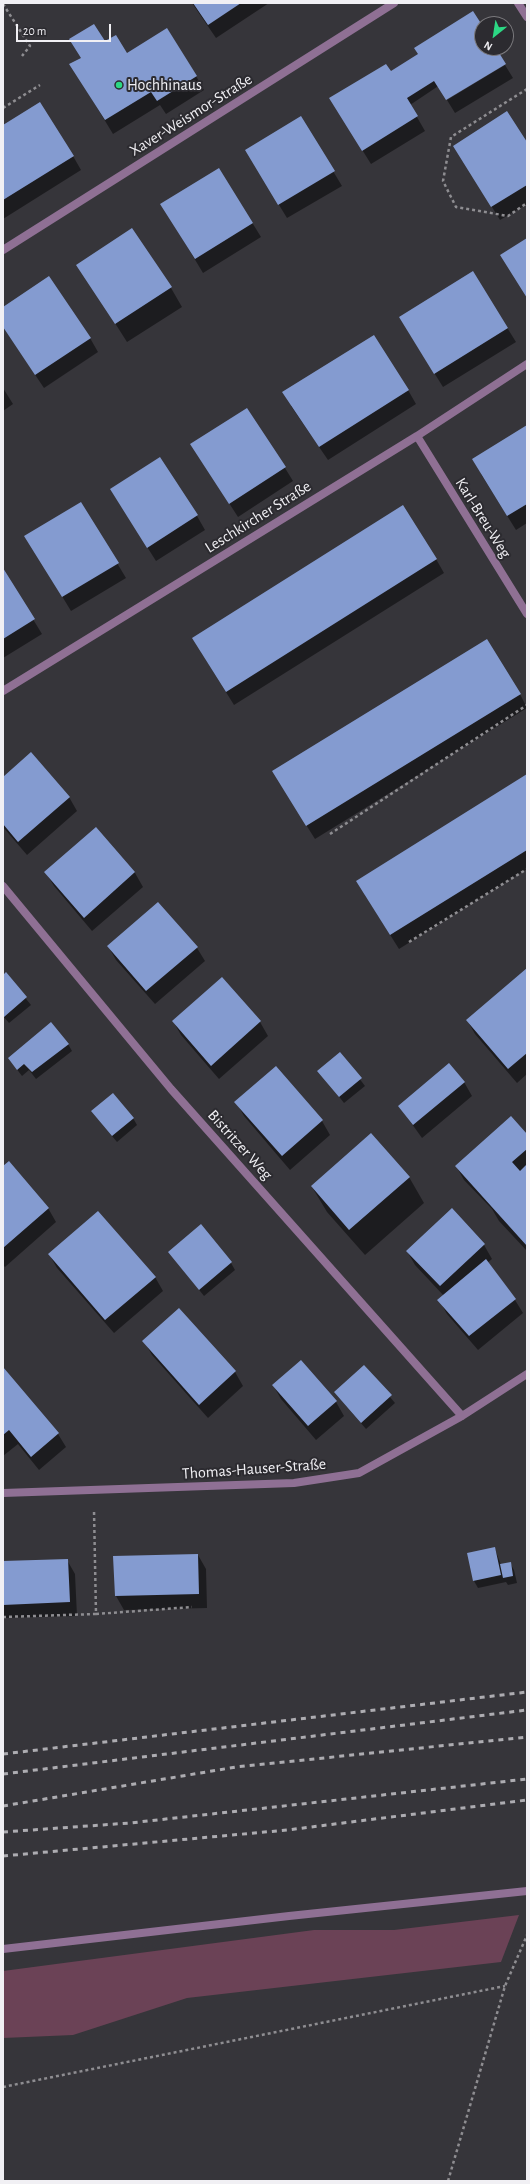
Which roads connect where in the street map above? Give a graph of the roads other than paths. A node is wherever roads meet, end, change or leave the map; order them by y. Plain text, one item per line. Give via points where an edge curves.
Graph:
1 (394, 3) edge
2 (518, 3) edge
3 (527, 17) edge
4 (3, 250) edge
5 (527, 364) edge
6 (416, 436) junction
7 (527, 614) edge
8 (3, 691) edge
9 (3, 886) edge
10 (527, 1374) edge
11 (462, 1416) junction
12 (3, 1493) edge
13 (527, 1891) edge
14 (3, 1949) edge

1 - 4 street, Xaver-Weismor-Straße
2 - 3 street
5 - 6 street, Leschkircher Straße
6 - 7 street, Karl-Breu-Weg
6 - 8 street, Leschkircher Straße
9 - 11 street, Bistritzer Weg via 172,1089
10 - 11 street, Thomas-Hauser-Straße
11 - 12 street, Thomas-Hauser-Straße via 359,1473 294,1483 94,1492
13 - 14 street

